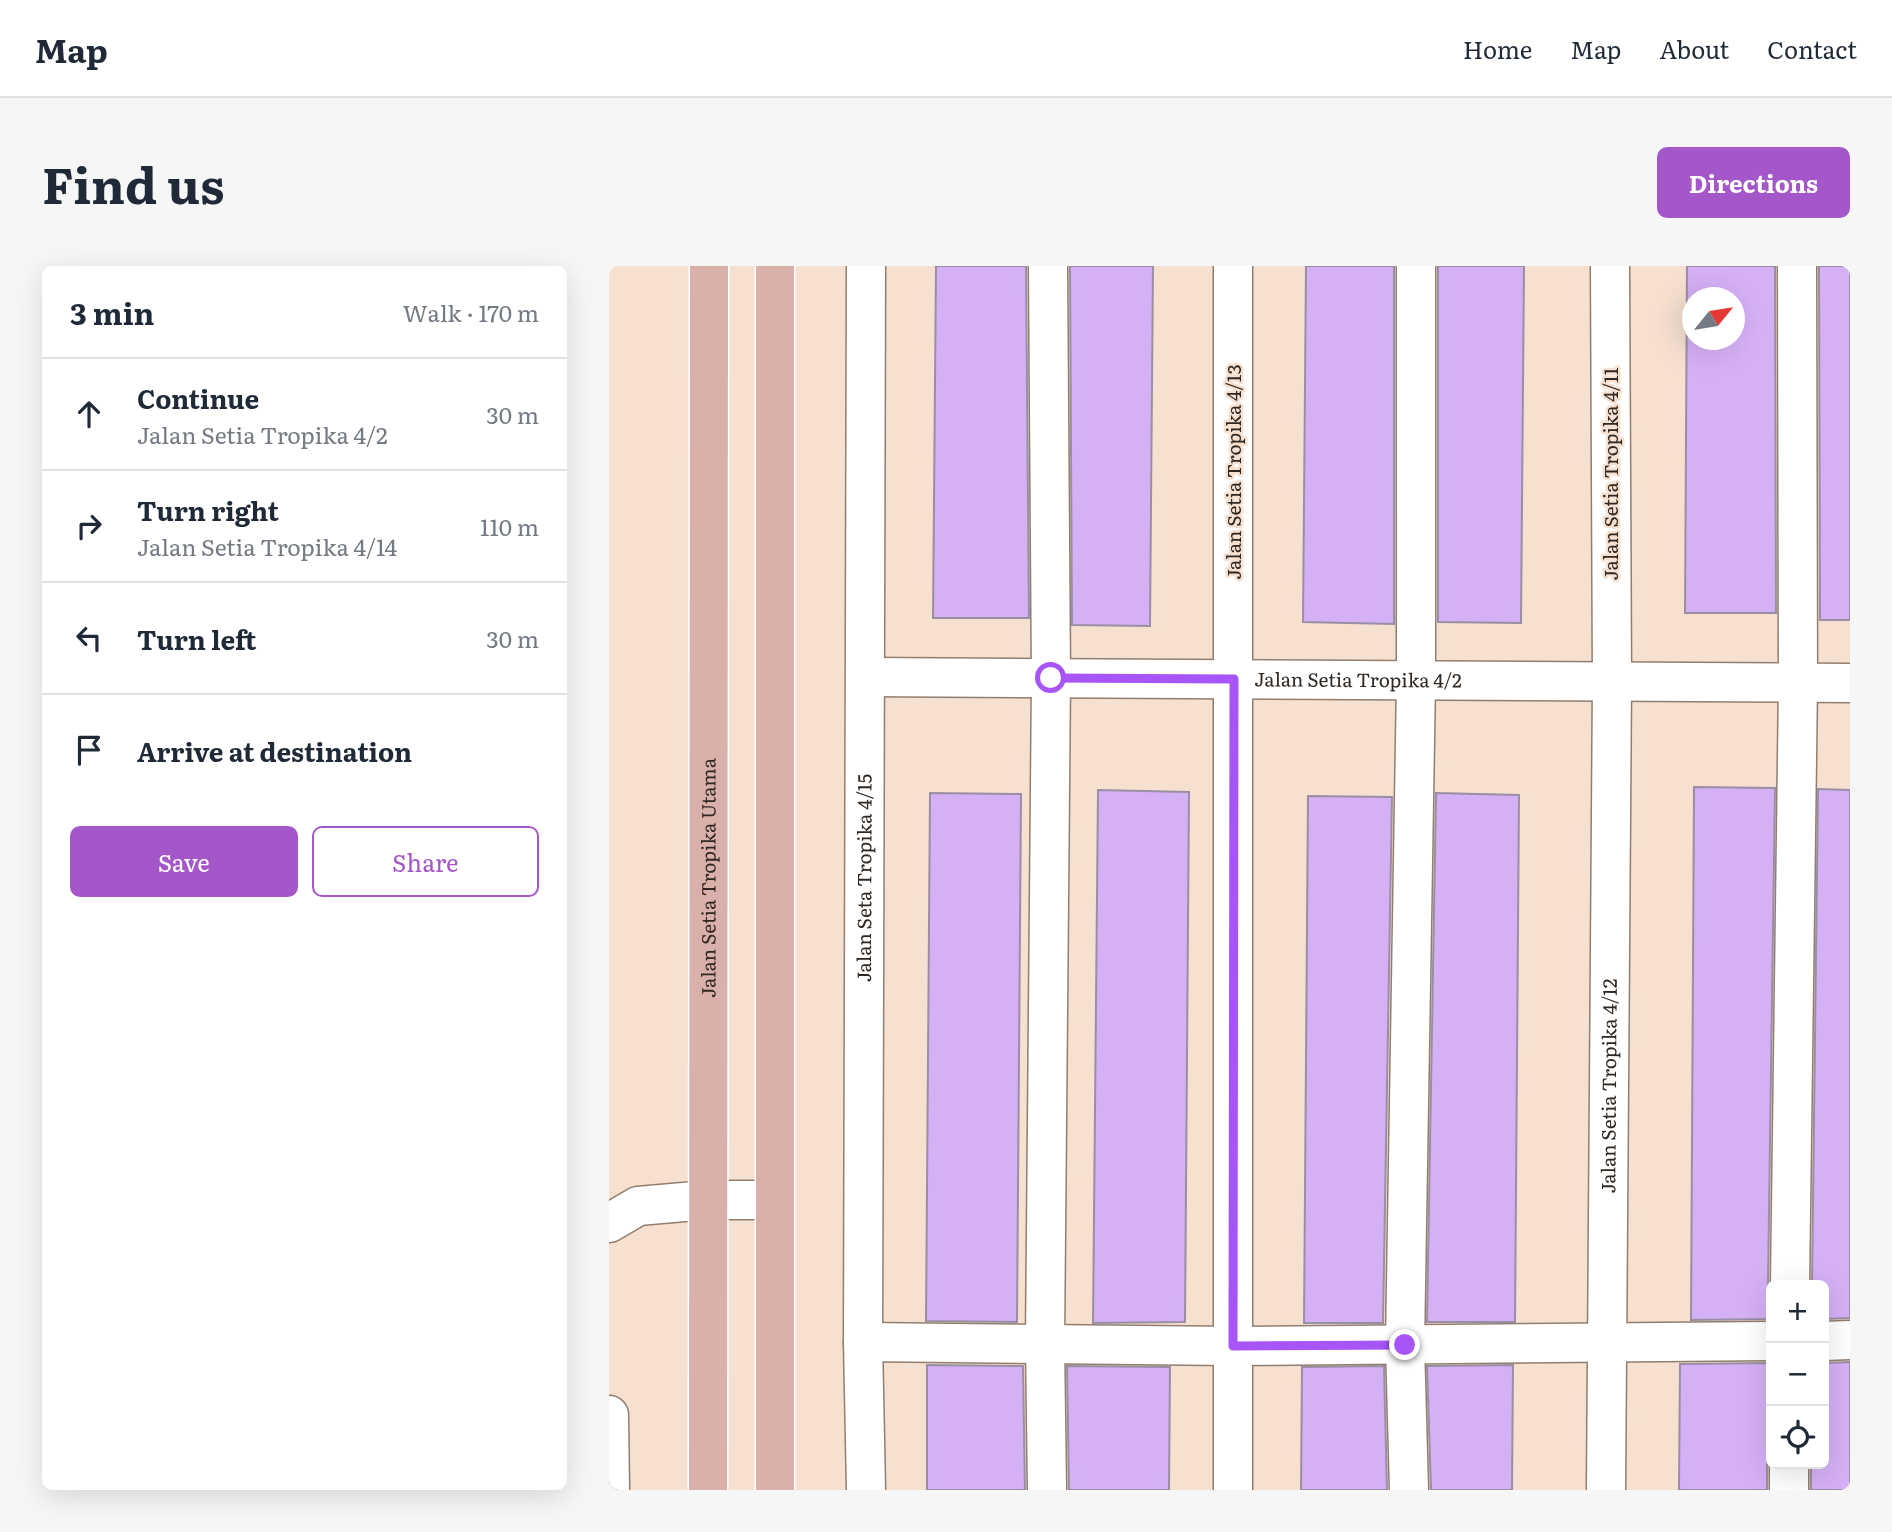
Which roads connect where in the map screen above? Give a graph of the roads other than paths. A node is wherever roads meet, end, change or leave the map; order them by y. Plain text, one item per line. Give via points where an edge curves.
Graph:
1 (709, 266) edge
2 (775, 266) edge
3 (866, 266) edge
4 (1048, 266) edge
5 (1233, 266) edge
6 (1416, 266) edge
7 (1610, 266) edge
8 (1797, 266) edge
9 (866, 677) junction
10 (1051, 678) junction
11 (1234, 679) junction
12 (1416, 680) junction
13 (1612, 681) junction
14 (1798, 683) junction
15 (1850, 683) edge
16 (707, 1200) junction
17 (774, 1200) junction
18 (609, 1223) edge
19 (1790, 1280) edge
20 (1850, 1340) edge
21 (1766, 1341) edge
22 (1829, 1341) edge
23 (863, 1342) junction
24 (1607, 1342) junction
25 (1045, 1343) junction
26 (1405, 1345) junction
27 (1233, 1346) junction
28 (609, 1415) edge
29 (1789, 1469) edge
30 (610, 1490) edge
31 (708, 1490) edge
32 (775, 1490) edge
33 (866, 1490) edge
34 (1047, 1490) edge
35 (1233, 1490) edge
36 (1409, 1490) edge
37 (1606, 1490) edge
38 (1789, 1490) edge

1 - 16 main road, Jalan Setia Tropika Utama
2 - 17 main road
3 - 9 street, Jalan Seta Tropika 4/15
4 - 10 street
5 - 11 street, Jalan Setia Tropika 4/13
6 - 12 street
7 - 13 street, Jalan Setia Tropika 4/11
8 - 14 street
9 - 10 street, Jalan Setia Tropika 4/2
9 - 23 street, Jalan Seta Tropika 4/15
10 - 11 street, Jalan Setia Tropika 4/2
10 - 25 street
11 - 12 street, Jalan Setia Tropika 4/2
11 - 27 street, Jalan Setia Tropika 4/13
12 - 13 street, Jalan Setia Tropika 4/2
12 - 26 street
13 - 14 street, Jalan Setia Tropika 4/2
13 - 24 street, Jalan Setia Tropika 4/12
14 - 15 street, Jalan Setia Tropika 4/2
14 - 19 street
16 - 17 street
16 - 18 street via 638,1206
16 - 31 main road, Jalan Setia Tropika Utama
17 - 32 main road
20 - 22 street
21 - 24 street
23 - 25 street
23 - 33 street, Jalan Seta Tropika 4/15
24 - 26 street
24 - 37 street, Jalan Setia Tropika 4/12
25 - 27 street
25 - 34 street
26 - 27 street
26 - 36 street
27 - 35 street, Jalan Setia Tropika 4/13
28 - 30 street
29 - 38 street

